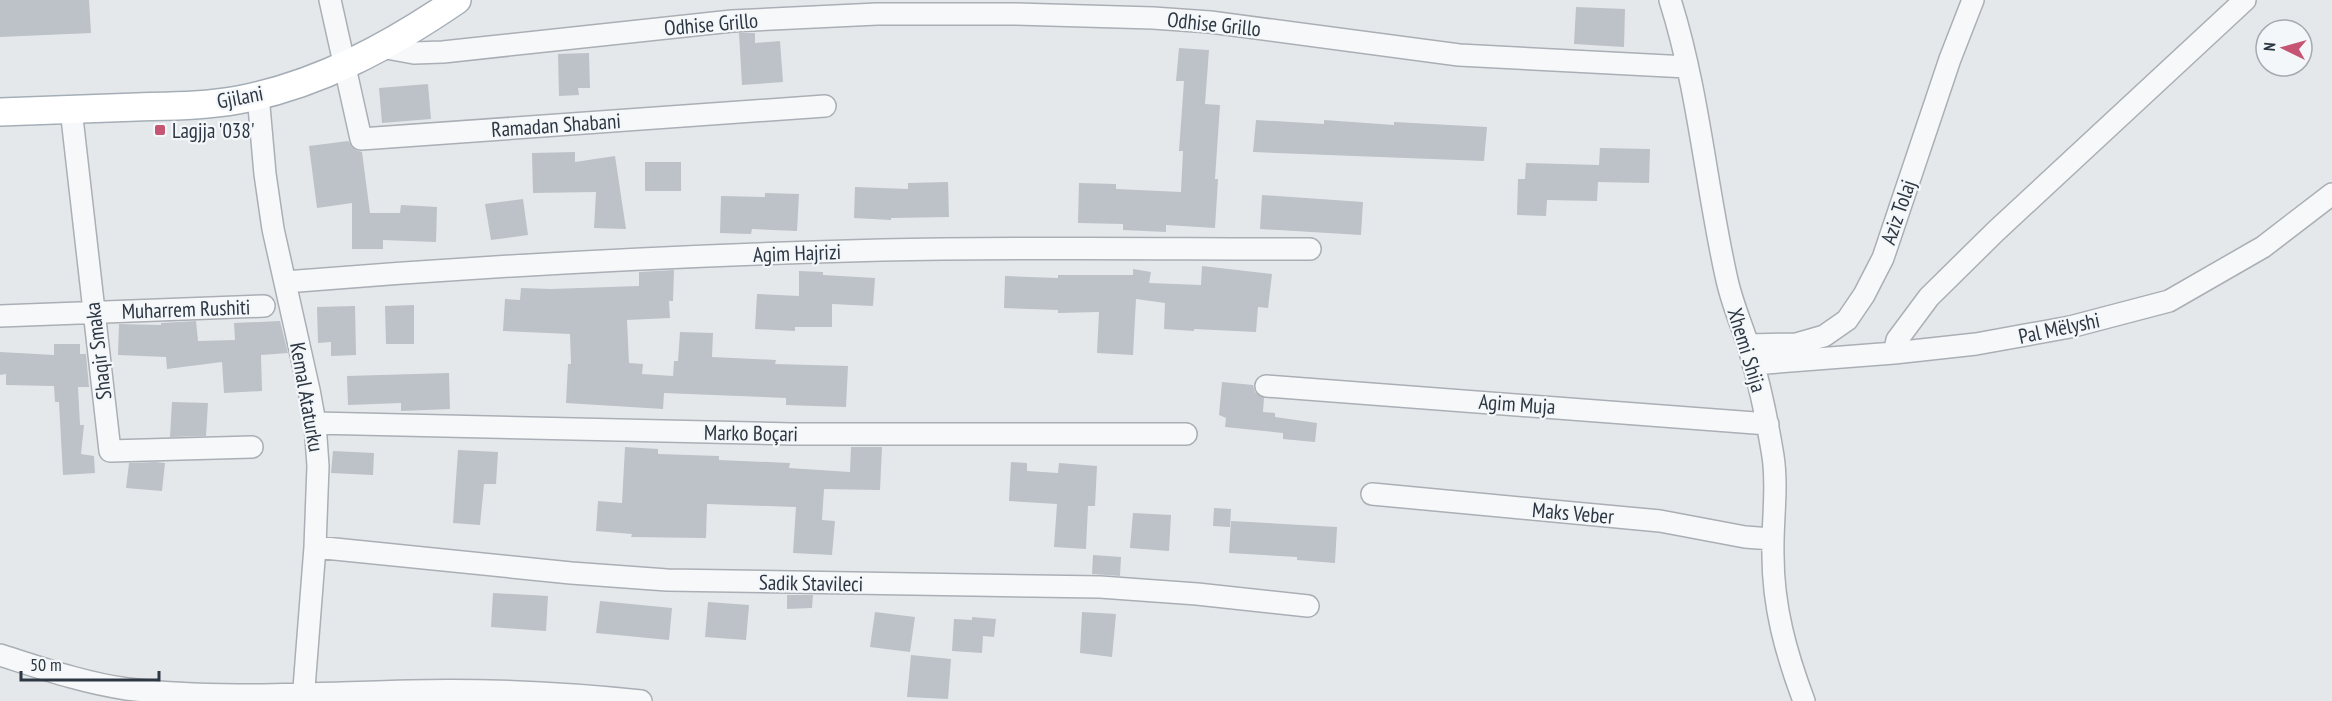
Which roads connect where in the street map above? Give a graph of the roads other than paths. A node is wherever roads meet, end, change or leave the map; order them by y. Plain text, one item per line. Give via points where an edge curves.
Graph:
1 (330, 0) edge
2 (457, 0) edge
3 (1670, 0) edge
4 (1973, 0) edge
5 (2245, 0) edge
6 (381, 47) junction
7 (346, 67) junction
8 (1687, 67) junction
9 (258, 95) junction
10 (825, 106) dead end
11 (71, 109) junction
12 (0, 112) edge
13 (2332, 194) edge
14 (1310, 249) dead end
15 (285, 282) junction
16 (264, 306) dead end
17 (94, 312) junction
18 (0, 316) edge
19 (1894, 353) junction
20 (1750, 354) junction
21 (1266, 386) dead end
22 (315, 423) junction
23 (1768, 424) junction
24 (1186, 434) dead end
25 (252, 447) dead end
26 (1372, 494) dead end
27 (1772, 539) junction
28 (315, 546) junction
29 (1308, 606) dead end
30 (0, 655) edge
31 (303, 698) edge
32 (641, 701) edge
33 (1804, 701) edge

1 - 7 street
2 - 6 main road, Gjilani
3 - 8 street, Xhemi Shija
4 - 20 street, Aziz Tolaj via 1882,258 1864,295 1847,320 1824,336
5 - 19 street via 1929,297 1897,340
6 - 7 main road, Gjilani
6 - 8 street, Odhise Grillo via 414,53 443,52 806,16 1084,15 1210,22 1459,55
7 - 9 main road, Gjilani
7 - 10 street, Ramadan Shabani via 361,139
8 - 20 street, Xhemi Shija via 1726,279
9 - 11 main road, Gjilani via 219,102
9 - 15 street, Kemal Ataturku via 265,174
11 - 12 main road, Gjilani
11 - 17 street, Shaqir Smaka
13 - 19 street, Pal Mëlyshi via 2264,247 2169,301 2070,327 1976,344
14 - 15 street, Agim Hajrizi via 848,251 485,266
15 - 22 street, Kemal Ataturku
16 - 17 street, Muharrem Rushiti
17 - 18 street, Muharrem Rushiti
17 - 25 street, Shaqir Smaka via 110,451
19 - 20 street, Pal Mëlyshi
20 - 23 street, Xhemi Shija
21 - 23 street, Agim Muja
22 - 24 street, Marko Boçari via 780,434
22 - 28 street, Kemal Ataturku
23 - 27 street, Xhemi Shija via 1774,463
26 - 27 street, Maks Veber via 1660,521
27 - 33 street, Xhemi Shija via 1781,635
28 - 29 street, Sadik Stavileci via 667,580 1100,587
28 - 31 street, Kemal Ataturku
30 - 31 street via 79,679 127,688
31 - 32 street via 411,691

